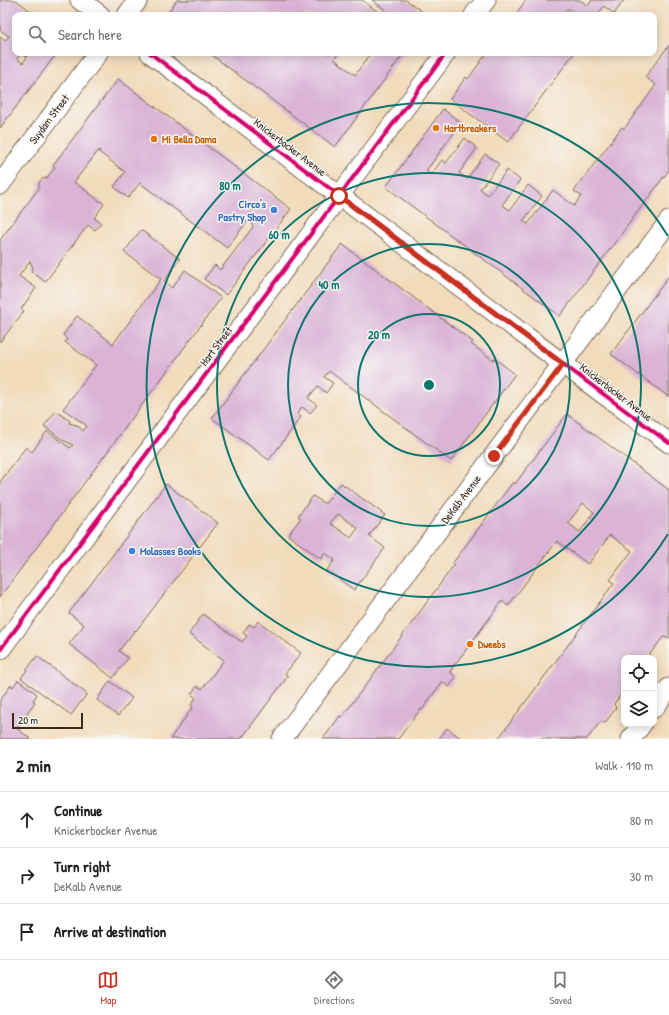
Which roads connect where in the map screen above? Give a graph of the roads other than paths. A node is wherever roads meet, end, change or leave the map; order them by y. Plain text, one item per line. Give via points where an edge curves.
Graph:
1 (80, 0) edge
2 (138, 0) edge
3 (486, 0) edge
4 (96, 12) edge
5 (128, 12) edge
6 (476, 12) edge
7 (96, 56) edge
8 (154, 56) edge
9 (444, 56) edge
10 (0, 185) edge
11 (339, 196) junction
12 (669, 221) edge
13 (563, 364) junction
14 (669, 443) edge
15 (0, 650) edge
16 (669, 688) edge
17 (657, 704) edge
18 (640, 727) edge
19 (282, 739) edge
20 (631, 739) edge

1 - 4 street
2 - 5 street
3 - 6 street
7 - 10 street, Suydam Street
8 - 11 street, Knickerbocker Avenue
9 - 11 street, Hart Street
11 - 13 street, Knickerbocker Avenue
11 - 15 street, Hart Street
12 - 13 street, DeKalb Avenue
13 - 14 street, Knickerbocker Avenue
13 - 19 street, DeKalb Avenue
16 - 17 street
18 - 20 street

